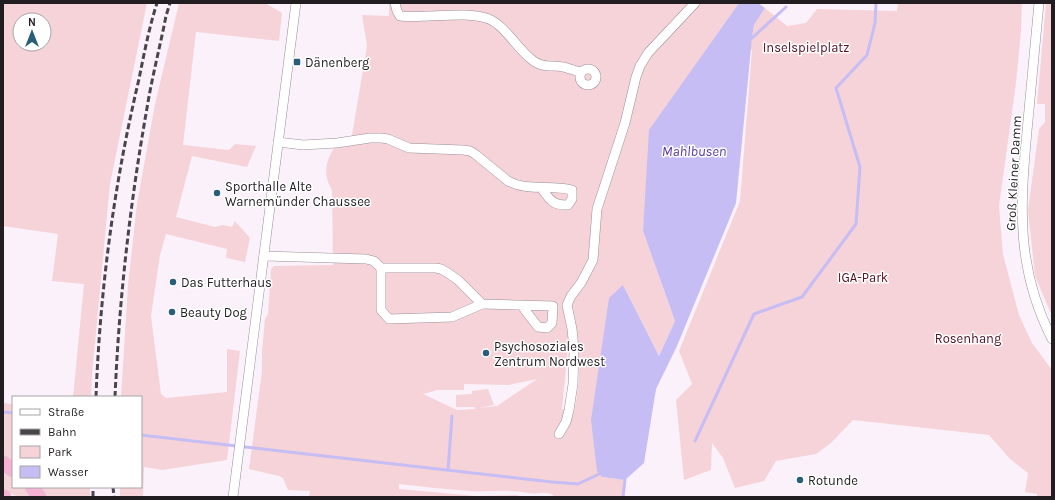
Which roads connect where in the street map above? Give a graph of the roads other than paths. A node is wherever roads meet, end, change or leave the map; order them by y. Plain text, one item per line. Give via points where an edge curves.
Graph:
1 (296, 3) edge
2 (395, 3) edge
3 (695, 3) edge
4 (1039, 3) edge
5 (580, 72) dead end
6 (278, 142) junction
7 (541, 188) dead end
8 (264, 256) junction
9 (380, 268) junction
10 (482, 304) junction
11 (522, 306) dead end
12 (1052, 339) edge
13 (559, 434) dead end
14 (3, 463) edge
15 (12, 469) edge
16 (33, 488) edge
17 (39, 497) edge
18 (233, 497) edge

1 - 6 street
2 - 5 street via 400,16 463,15 489,19 531,60 542,65
3 - 13 street via 648,53 636,78 625,124 597,209 593,260 567,305 574,348 573,384 566,422
4 - 12 street, Groß Kleiner Damm via 1023,182 1022,235 1032,289
6 - 7 street via 303,145 376,138 409,148 470,151 508,181 518,186
6 - 8 street
8 - 9 street via 366,258 374,261
8 - 18 street
9 - 10 street via 441,269 458,280
9 - 10 street via 381,310 390,318 452,317
10 - 11 street
14 - 15 highway
16 - 17 highway

